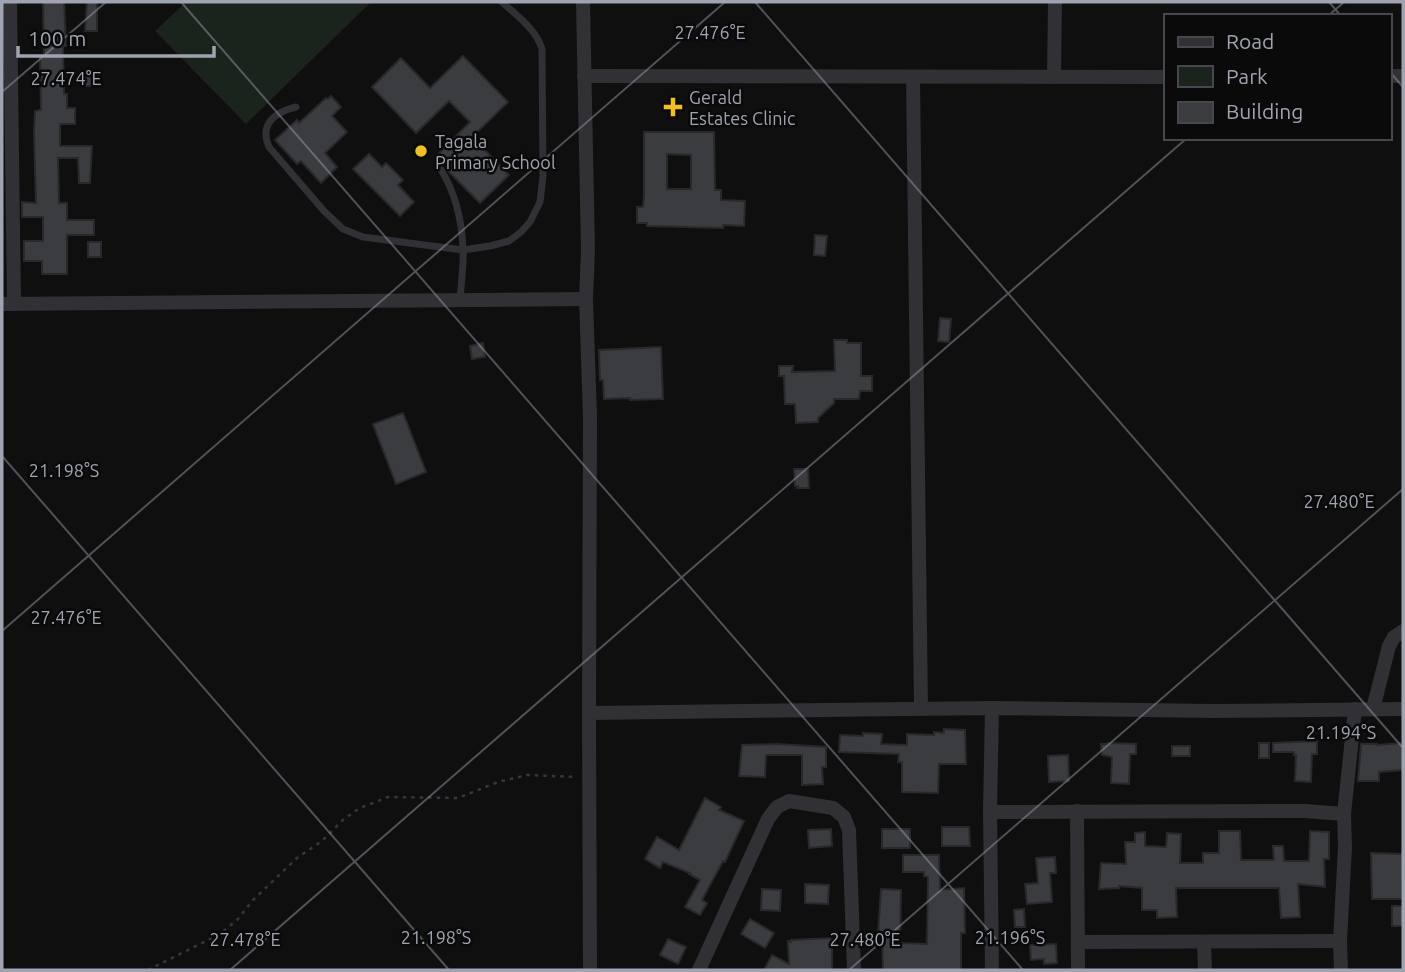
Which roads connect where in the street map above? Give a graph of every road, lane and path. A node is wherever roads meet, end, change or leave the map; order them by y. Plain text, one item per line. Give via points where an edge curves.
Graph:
1 (10, 2) edge
2 (502, 2) edge
3 (583, 2) edge
4 (1055, 2) edge
5 (584, 76) junction
6 (1164, 76) edge
7 (913, 77) junction
8 (1054, 77) junction
9 (296, 107) dead end
10 (440, 168) dead end
11 (463, 250) junction
12 (586, 299) junction
13 (460, 300) junction
14 (8, 304) edge
15 (1403, 631) edge
16 (921, 708) junction
17 (992, 708) junction
18 (1355, 709) junction
19 (1373, 709) junction
20 (1403, 709) edge
21 (589, 713) junction
22 (589, 777) junction
23 (1077, 811) junction
24 (990, 812) junction
25 (1344, 814) junction
26 (1340, 941) junction
27 (1079, 942) junction
28 (1204, 942) junction
29 (148, 970) edge
30 (590, 970) edge
31 (699, 970) edge
32 (854, 970) edge
33 (992, 970) edge
34 (1078, 970) edge
35 (1205, 970) edge
36 (1341, 970) edge

1 - 14 street
2 - 11 lane via 534,32 542,49 540,202 530,222 509,241
3 - 5 street
4 - 8 street
5 - 7 street
5 - 12 street
6 - 8 street
7 - 8 street
7 - 16 street
9 - 11 lane via 273,118 265,137 343,229 363,237
10 - 11 lane via 456,200
11 - 13 lane
12 - 13 street
12 - 21 street
13 - 14 street
15 - 19 street via 1389,646
16 - 17 street
16 - 21 street
17 - 18 street
17 - 24 street
18 - 19 street
18 - 25 street
19 - 20 street
21 - 22 street
22 - 29 path via 527,775 458,798 388,797 360,808 297,858 220,934
22 - 30 street
23 - 24 street
23 - 25 street
23 - 27 street
24 - 33 street
25 - 26 street
26 - 28 street
26 - 36 street
27 - 28 street
27 - 34 street
28 - 35 street
31 - 32 street via 768,818 789,801 833,808 844,817 849,830

